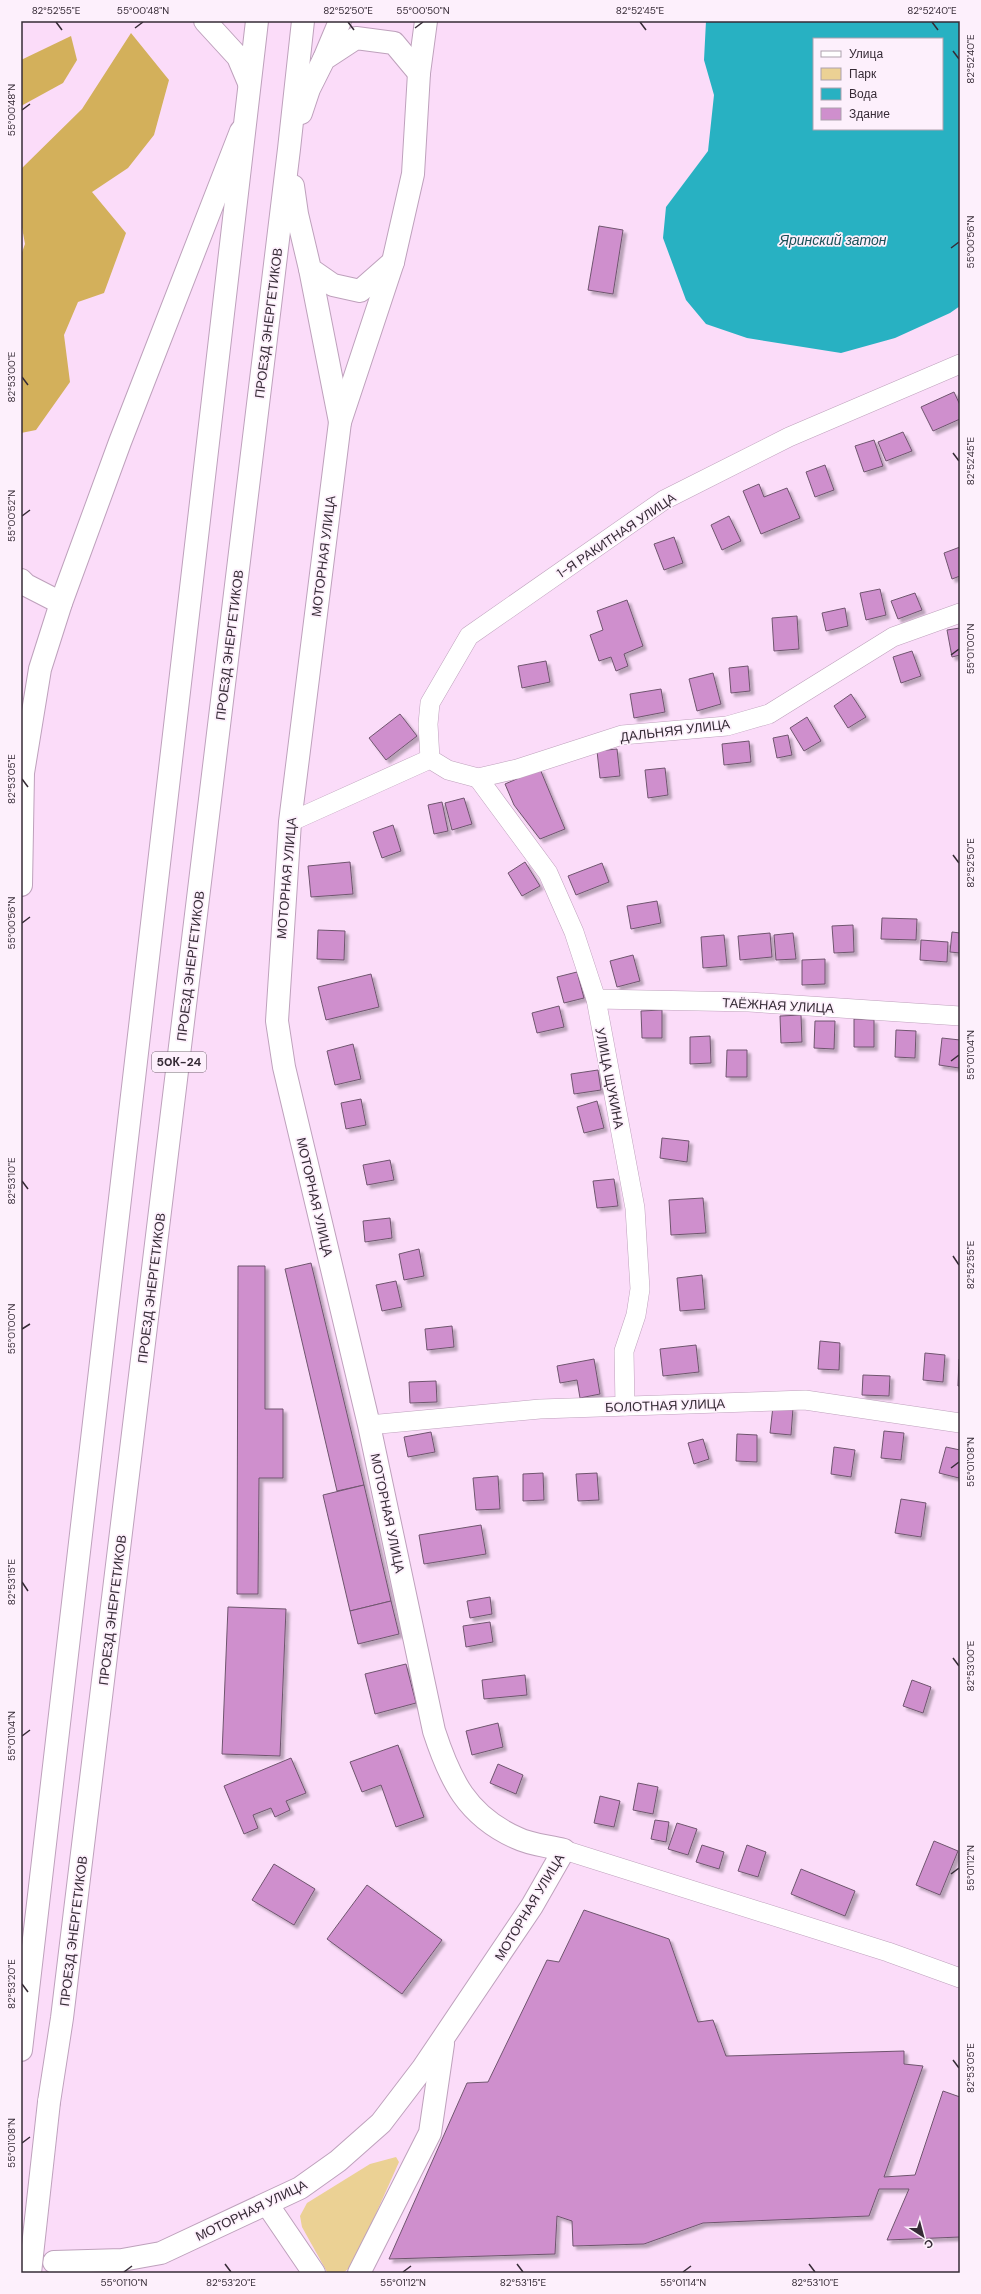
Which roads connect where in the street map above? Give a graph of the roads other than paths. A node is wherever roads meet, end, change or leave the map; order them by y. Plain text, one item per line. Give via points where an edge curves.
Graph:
1 (205, 21) edge
2 (257, 21) edge
3 (303, 21) edge
4 (340, 21) edge
5 (426, 21) edge
6 (324, 59) junction
7 (419, 73) junction
8 (249, 84) junction
9 (246, 117) junction
10 (289, 149) junction
11 (393, 262) junction
12 (310, 269) junction
13 (960, 364) edge
14 (340, 422) junction
15 (23, 585) edge
16 (61, 603) junction
17 (960, 613) edge
18 (430, 759) junction
19 (478, 778) junction
20 (290, 822) junction
21 (21, 885) edge
22 (596, 999) junction
23 (960, 1016) edge
24 (625, 1406) junction
25 (960, 1423) edge
26 (369, 1425) junction
27 (564, 1850) junction
28 (960, 1978) edge
29 (444, 2038) junction
30 (21, 2050) edge
31 (267, 2204) junction
32 (54, 2262) dead end
33 (30, 2273) edge
34 (314, 2273) edge
35 (359, 2273) edge

1 - 8 main road via 238,57
2 - 8 main road, 50К-24
3 - 10 main road, ПРОЕЗД ЭНЕРГЕТИКОВ / 50К-24
4 - 6 main road
5 - 7 main road
6 - 7 main road via 356,38 394,43
6 - 10 main road via 309,89
7 - 11 main road via 413,174
8 - 9 main road, 50К-24
9 - 16 main road via 123,434
9 - 30 main road, 50К-24
10 - 12 main road via 296,214
10 - 33 main road, ПРОЕЗД ЭНЕРГЕТИКОВ / 50К-24, bridge
11 - 12 main road via 360,291 333,285
11 - 14 main road
12 - 14 main road
13 - 18 street, 1-Я РАКИТНАЯ УЛИЦА via 789,437 664,500 469,636 430,703
14 - 20 main road, МОТОРНАЯ УЛИЦА
15 - 16 main road
16 - 21 main road via 40,669 23,773
17 - 19 street, ДАЛЬНЯЯ УЛИЦА via 893,637 768,714 727,726 622,735 517,769
18 - 19 street, ДАЛЬНЯЯ УЛИЦА via 448,770
18 - 20 street
19 - 22 street, УЛИЦА ЩУКИНА via 548,873 574,932
20 - 26 main road, МОТОРНАЯ УЛИЦА via 277,1021 284,1067
22 - 23 street, ТАЁЖНАЯ УЛИЦА via 749,1002
22 - 24 street, УЛИЦА ЩУКИНА via 635,1208 640,1289 636,1315 624,1351
24 - 25 street, БОЛОТНАЯ УЛИЦА via 805,1400
24 - 26 street, БОЛОТНАЯ УЛИЦА via 540,1409
26 - 27 main road, МОТОРНАЯ УЛИЦА via 434,1731 445,1765 462,1797 480,1817 517,1839
27 - 28 street via 888,1952
27 - 29 main road, МОТОРНАЯ УЛИЦА via 532,1906
29 - 31 main road, МОТОРНАЯ УЛИЦА via 381,2123 300,2188
29 - 35 main road via 430,2133
31 - 32 main road, МОТОРНАЯ УЛИЦА via 161,2253 122,2260
31 - 34 main road

